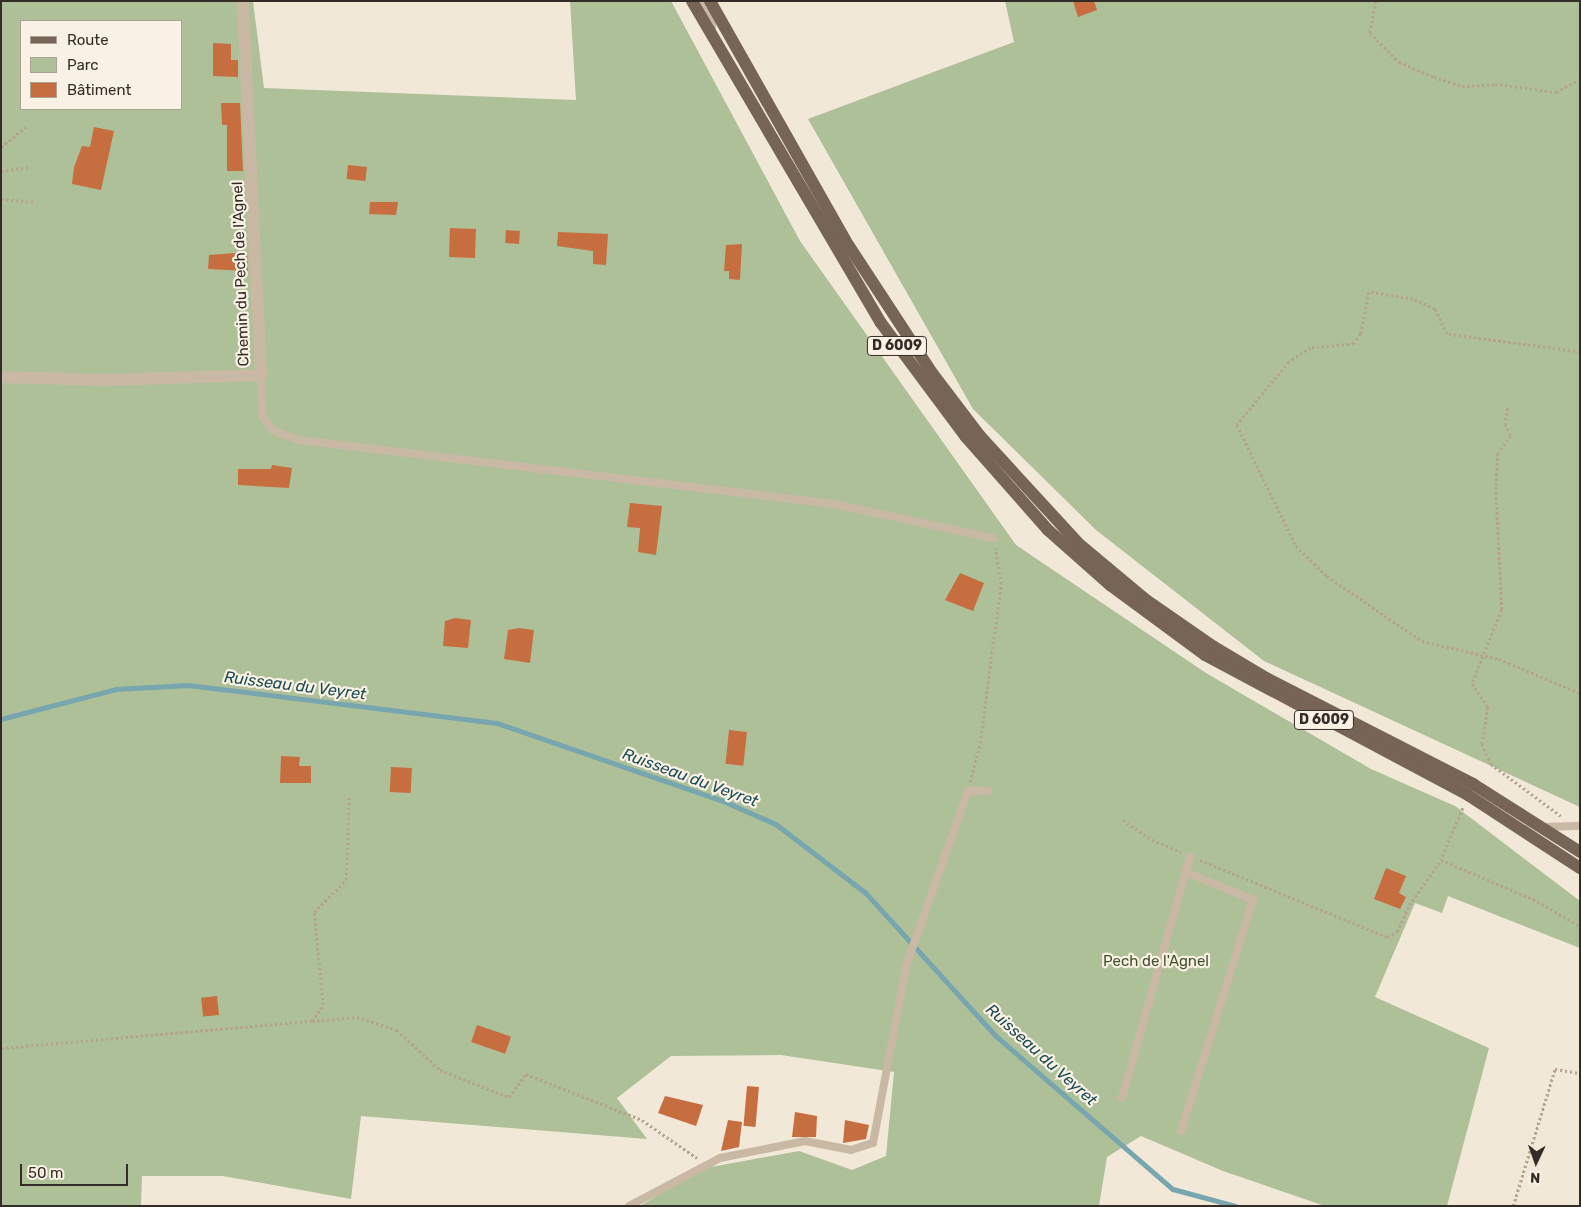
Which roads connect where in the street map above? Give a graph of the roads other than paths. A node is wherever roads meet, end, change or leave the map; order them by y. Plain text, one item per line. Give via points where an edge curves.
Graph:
1 (243, 1) edge
2 (704, 2) edge
3 (261, 375) junction
4 (1, 377) edge
5 (993, 538) road end
6 (988, 791) dead end
7 (1545, 827) junction
8 (1578, 827) edge
9 (1580, 852) edge
10 (1190, 856) road end
11 (1580, 868) edge
12 (1186, 872) junction
13 (1122, 1098) dead end
14 (1181, 1131) dead end
15 (630, 1206) edge

1 - 3 street, Chemin du Pech de l'Agnel
2 - 7 main road, D 6009 via 846,240 927,365 980,436 1078,543 1146,600 1266,678 1472,784
2 - 11 main road, D 6009 via 712,37 881,323 966,437 1048,530 1110,585 1205,655 1468,795
3 - 4 street, Chemin du Pech de l'Agnel via 104,380
3 - 5 lane via 262,415 273,431 299,440 834,504
6 - 15 lane via 968,791 906,966 874,1143 851,1150 805,1142 704,1164
7 - 8 lane
7 - 9 main road, D 6009
10 - 12 lane
12 - 13 lane
12 - 14 lane via 1253,900

